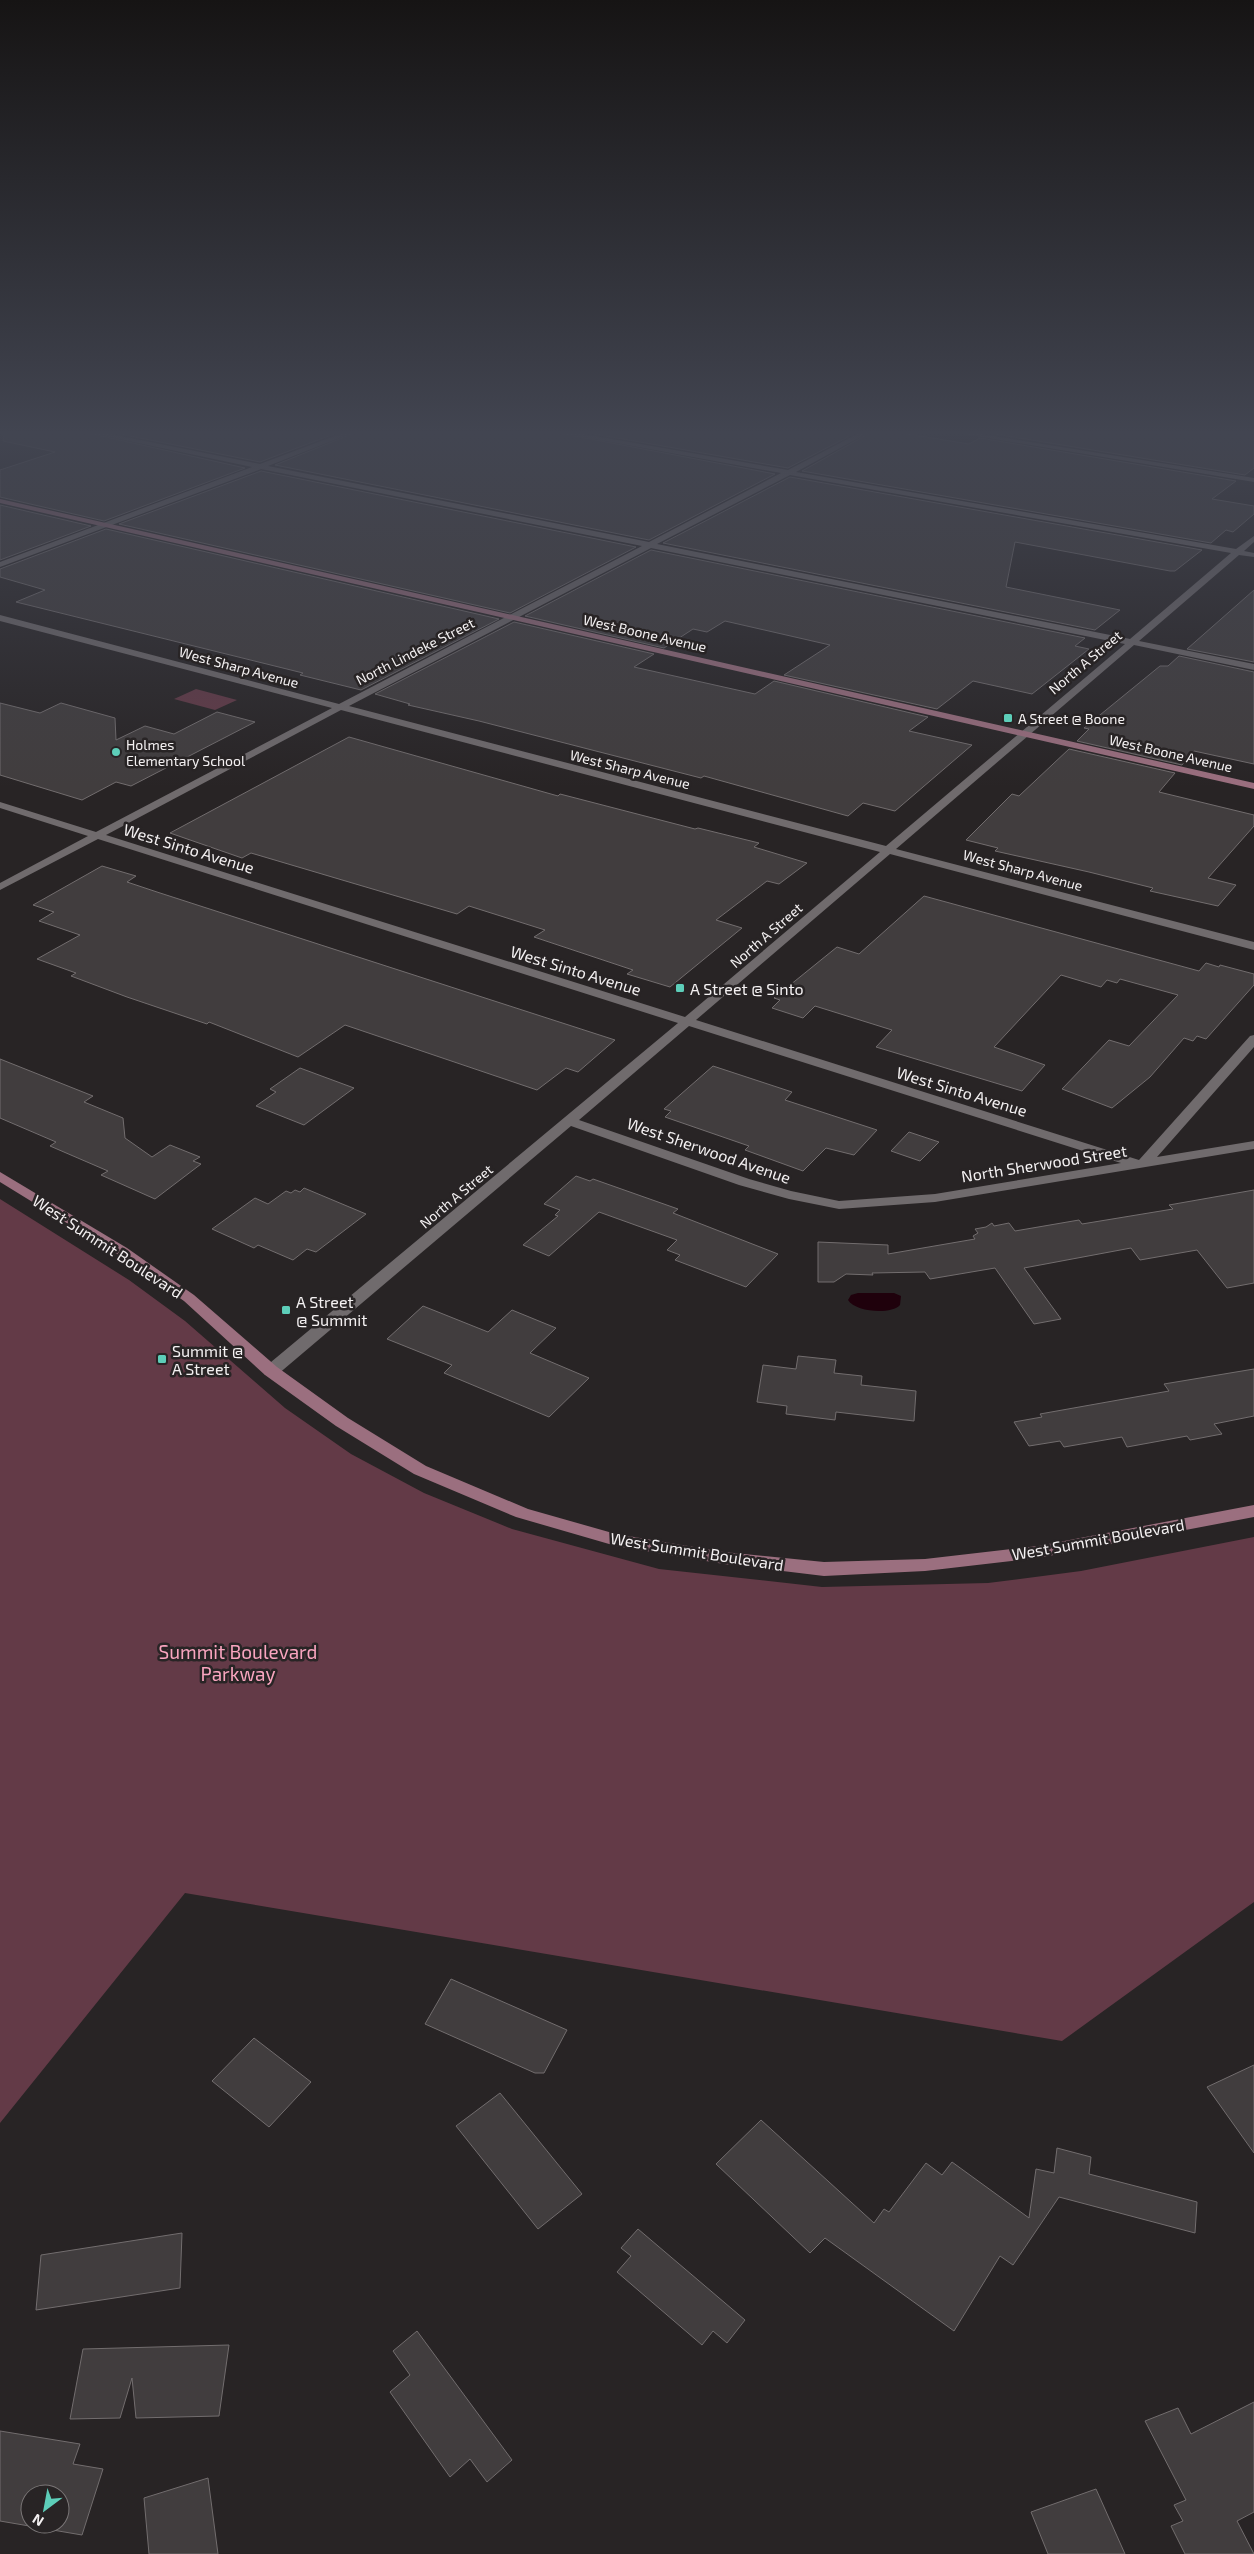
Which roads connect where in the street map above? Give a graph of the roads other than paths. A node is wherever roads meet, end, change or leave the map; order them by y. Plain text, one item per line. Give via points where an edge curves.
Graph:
1 (45, 548) edge
2 (209, 548) edge
3 (646, 548) edge
4 (668, 548) edge
5 (1216, 548) edge
6 (1242, 548) edge
7 (1237, 552) junction
8 (1254, 555) edge
9 (0, 565) edge
10 (513, 617) junction
11 (0, 618) edge
12 (1132, 642) junction
13 (1254, 667) edge
14 (338, 708) junction
15 (1025, 733) junction
16 (1254, 786) edge
17 (0, 805) edge
18 (97, 836) junction
19 (888, 849) junction
20 (0, 888) edge
21 (1254, 946) edge
22 (687, 1022) junction
23 (1254, 1039) edge
24 (570, 1120) junction
25 (1254, 1145) edge
26 (1142, 1165) junction
27 (0, 1176) edge
28 (839, 1205) joint
29 (271, 1371) junction
30 (1254, 1511) edge

1 - 9 street
2 - 10 main road, West Boone Avenue
3 - 10 street, North Lindeke Street
4 - 12 street
5 - 7 street
6 - 7 street, North A Street
7 - 8 street
7 - 12 street, North A Street
10 - 14 street, North Lindeke Street
10 - 15 main road, West Boone Avenue
11 - 14 street, West Sharp Avenue
12 - 13 street
12 - 15 street, North A Street
14 - 18 street, North Lindeke Street
14 - 19 street, West Sharp Avenue
15 - 16 main road, West Boone Avenue
15 - 19 street, North A Street
17 - 18 street, West Sinto Avenue
18 - 20 street, North Lindeke Street
18 - 22 street, West Sinto Avenue
19 - 21 street, West Sharp Avenue
19 - 22 street, North A Street
22 - 24 street, North A Street
22 - 26 street, West Sinto Avenue
23 - 26 street
24 - 28 street, West Sherwood Avenue via 744,1182
24 - 29 street, North A Street
25 - 26 street, North Sherwood Street
26 - 28 street, North Sherwood Street via 935,1198
27 - 29 main road, West Summit Boulevard via 122,1251 189,1298
29 - 30 main road, West Summit Boulevard via 342,1422 420,1470 522,1512 616,1540 724,1558 824,1568 925,1564 1038,1552

